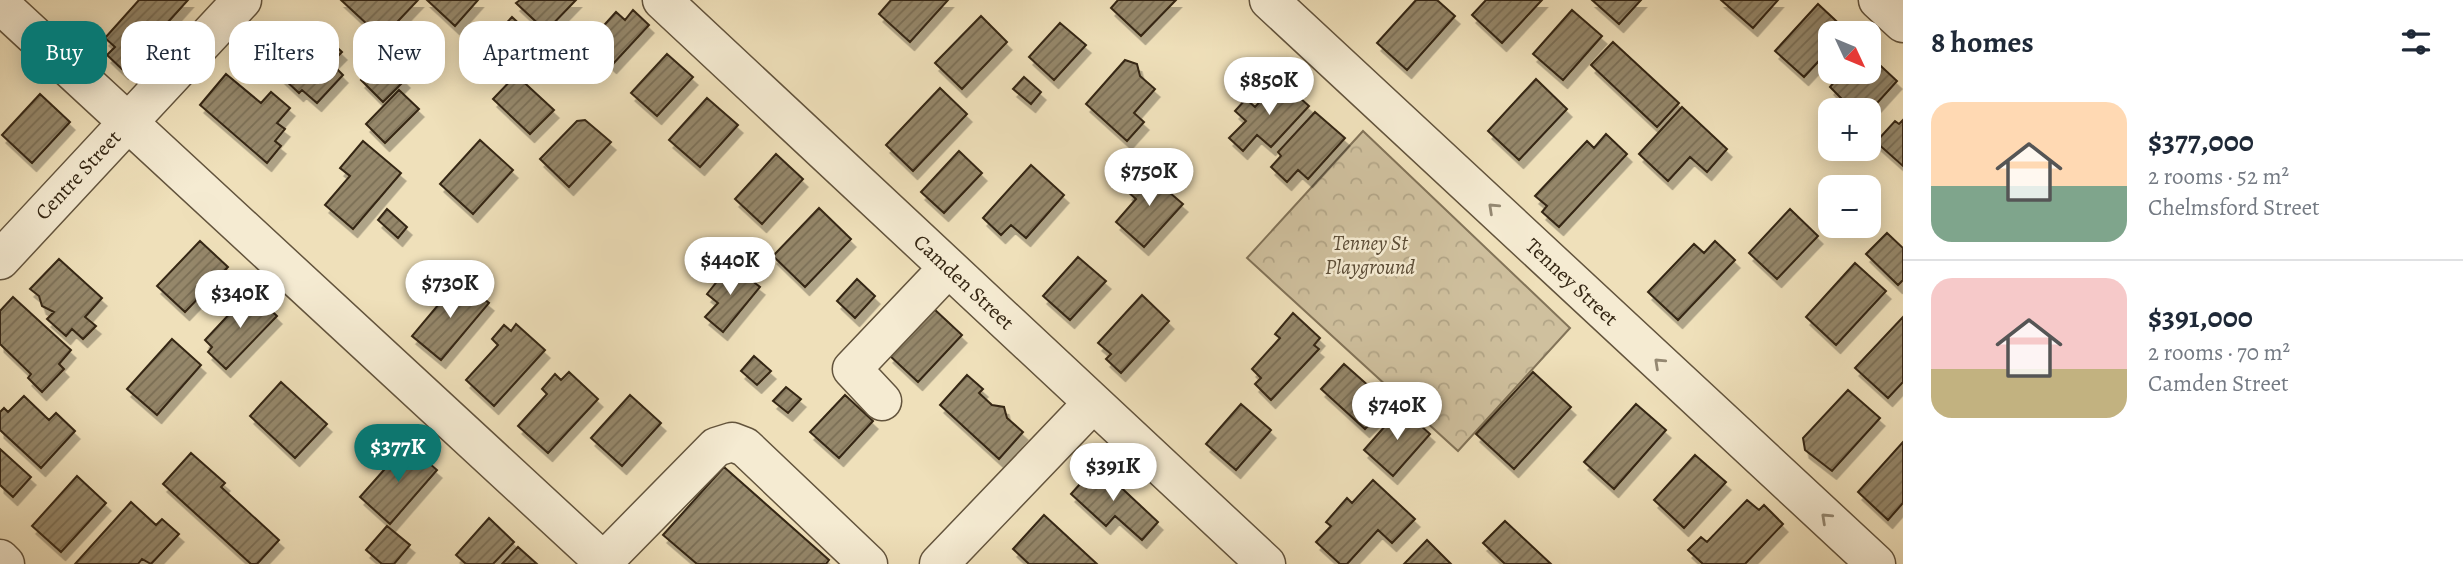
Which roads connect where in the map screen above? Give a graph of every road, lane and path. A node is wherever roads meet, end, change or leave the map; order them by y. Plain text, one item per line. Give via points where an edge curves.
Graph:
1 (242, 0) edge
2 (662, 0) edge
3 (1269, 0) edge
4 (1878, 0) edge
5 (0, 4) edge
6 (1903, 23) edge
7 (128, 121) junction
8 (0, 260) edge
9 (948, 268) junction
10 (881, 401) dead end
11 (1093, 403) junction
12 (0, 559) edge
13 (605, 563) edge
14 (5, 564) edge
15 (868, 564) edge
16 (939, 564) edge
17 (1266, 564) edge
18 (1876, 564) edge

1 - 7 street, Centre Street
2 - 9 street, Camden Street
18 -> 3 street, Tenney Street
4 - 6 street
5 - 7 street
7 - 8 street, Centre Street
7 - 13 street
9 - 10 street via 852,369
9 - 11 street, Camden Street
11 - 16 street
11 - 17 street, Camden Street
12 - 14 street
13 - 15 street via 716,447 732,442 745,447

